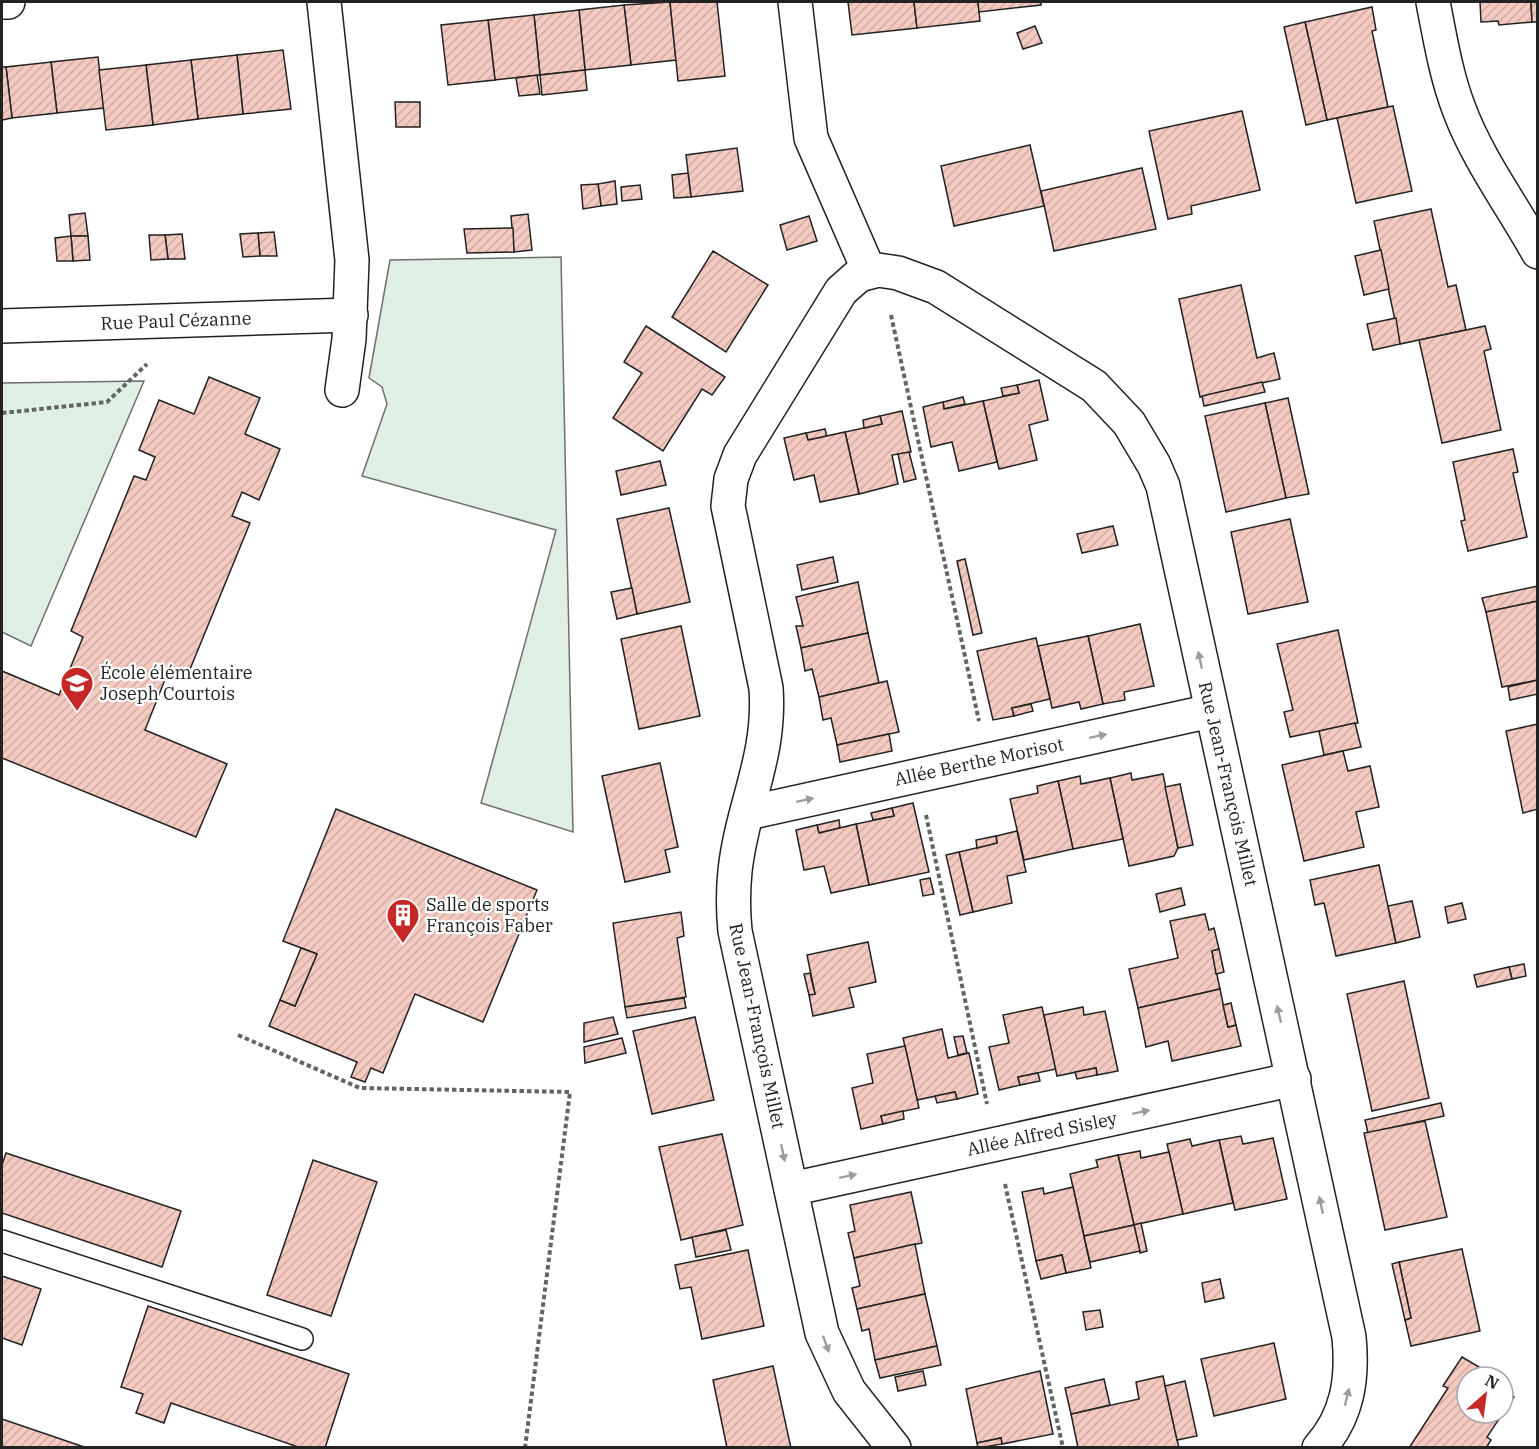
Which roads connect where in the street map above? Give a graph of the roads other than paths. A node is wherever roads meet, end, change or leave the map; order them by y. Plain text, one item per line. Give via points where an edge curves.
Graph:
1 (2, 2) edge
2 (8, 2) edge
3 (324, 2) edge
4 (795, 2) edge
5 (1433, 2) edge
6 (1538, 252) edge
7 (875, 271) junction
8 (351, 315) junction
9 (2, 326) edge
10 (342, 390) dead end
11 (1211, 711) junction
12 (748, 813) junction
13 (1294, 1079) junction
14 (791, 1189) junction
15 (2, 1241) edge
16 (302, 1339) dead end
17 (894, 1448) edge
18 (1320, 1448) edge

1 - 2 street
3 - 8 street via 350,233
4 - 7 street via 811,138
5 - 6 street via 1460,110
11 -> 7 street, Rue Jean-François Millet via 1162,486 1129,423 1078,374 936,287 898,273
7 - 12 street, Rue Jean-François Millet via 849,283 835,300 746,444 731,479 731,530 767,706 762,761
8 - 9 street, Rue Paul Cézanne
8 - 10 street
12 -> 11 street, Allée Berthe Morisot
13 -> 11 street, Rue Jean-François Millet
12 -> 14 street, Rue Jean-François Millet via 735,869 735,932
14 -> 13 street, Allée Alfred Sisley
18 -> 13 street, Rue Jean-François Millet via 1343,1411 1351,1356
14 -> 17 street, Rue Jean-François Millet via 828,1352 861,1409
15 - 16 lane

